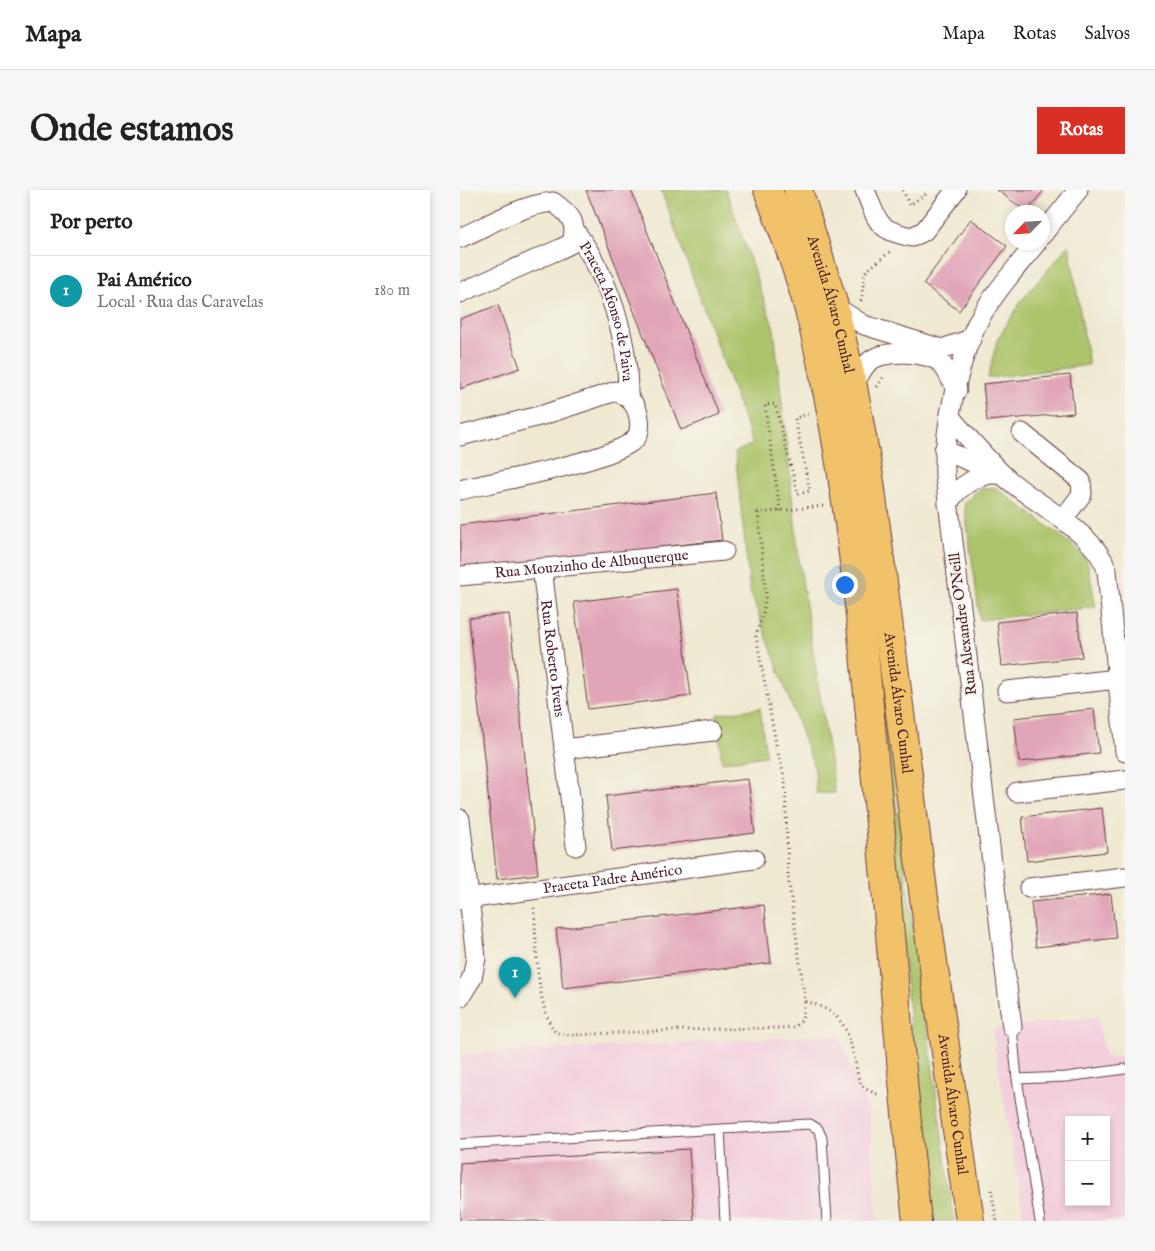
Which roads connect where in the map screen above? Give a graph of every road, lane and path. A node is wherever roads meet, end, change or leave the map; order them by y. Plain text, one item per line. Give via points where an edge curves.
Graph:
1 (768, 190) edge
2 (798, 190) edge
3 (865, 190) edge
4 (903, 190) edge
5 (932, 190) edge
6 (956, 190) edge
7 (1078, 190) edge
8 (1050, 225) edge
9 (575, 231) junction
10 (906, 236) junction
11 (460, 238) edge
12 (1031, 250) edge
13 (460, 293) edge
14 (845, 301) junction
15 (861, 304) junction
16 (867, 307) dead end
17 (971, 339) junction
18 (852, 387) junction
19 (956, 390) junction
20 (628, 396) junction
21 (816, 412) dead end
22 (950, 417) junction
23 (1022, 433) dead end
24 (460, 436) edge
25 (944, 450) junction
26 (1003, 475) junction
27 (460, 490) edge
28 (948, 504) junction
29 (831, 505) dead end
30 (780, 511) junction
31 (1062, 519) junction
32 (724, 551) dead end
33 (542, 568) junction
34 (460, 576) edge
35 (1118, 679) junction
36 (1006, 691) dead end
37 (713, 730) dead end
38 (1125, 744) edge
39 (564, 748) junction
40 (1125, 780) edge
41 (1017, 792) dead end
42 (460, 819) edge
43 (576, 846) dead end
44 (462, 852) edge
45 (754, 859) dead end
46 (1125, 877) edge
47 (1029, 888) dead end
48 (532, 890) junction
49 (465, 900) edge
50 (460, 996) edge
51 (805, 1001) junction
52 (1012, 1027) joint
53 (1125, 1070) edge
54 (1017, 1079) junction
55 (879, 1094) dead end
56 (720, 1129) junction
57 (460, 1144) edge
58 (725, 1221) edge
59 (827, 1221) edge
60 (917, 1221) edge
61 (970, 1221) edge
62 (1040, 1221) edge

1 - 60 main road, Avenida Álvaro Cunhal via 814,328 846,500 865,644 902,1086
2 - 14 main road, Avenida Álvaro Cunhal
3 - 10 street via 881,225 887,231
4 - 5 path via 909,205
6 - 10 street via 924,231 917,236
7 - 8 street
9 - 11 street, Praceta Afonso de Paiva via 572,219 553,202 526,208
9 - 13 street, Praceta Afonso de Paiva via 572,243
9 - 20 street, Praceta Afonso de Paiva via 601,274 618,323 628,372
10 - 15 path via 865,272
12 - 17 street, Rua Alexandre O'Neill via 988,305
14 - 15 path
14 - 17 street via 864,325 942,349
14 - 18 main road, Avenida Álvaro Cunhal
15 - 16 path
17 - 19 street, Rua Alexandre O'Neill
18 - 19 street via 867,363 877,356 893,353 921,356 940,363
18 - 61 main road, Avenida Álvaro Cunhal via 870,482 921,879
19 - 22 street, Rua Alexandre O'Neill
20 - 24 street, Praceta Afonso de Paiva via 616,391 543,415
20 - 27 street, Praceta Afonso de Paiva via 639,414 640,426 635,439 622,448 575,463
21 - 30 path via 795,418 810,491 798,494 775,404 765,405
22 - 25 street, Rua Alexandre O'Neill
22 - 26 street
23 - 31 street via 1082,484 1082,494
25 - 26 street
25 - 28 street, Rua Alexandre O'Neill
26 - 28 street via 978,478 957,491
26 - 31 street
28 - 52 street, Rua Alexandre O'Neill
29 - 30 path
30 - 51 path via 758,514 766,595 756,636 785,780 788,876
31 - 35 street via 1104,561
32 - 33 street, Rua Mouzinho de Albuquerque
33 - 34 street, Rua Mouzinho de Albuquerque
33 - 39 street, Rua Roberto Ivens
35 - 36 street
35 - 38 street
37 - 39 street
39 - 43 street, Rua Roberto Ivens
40 - 41 street
42 - 44 street
44 - 49 street
45 - 48 street, Praceta Padre Américo
46 - 47 street
48 - 49 street, Praceta Padre Américo
48 - 51 path via 542,1003 548,1022 556,1032 572,1035 795,1027 802,1020
49 - 50 street via 476,958 472,978
51 - 55 path via 823,1007 840,1021 852,1043 859,1080 865,1088
52 - 54 lane
53 - 54 lane
54 - 62 lane
56 - 57 lane
56 - 58 lane
56 - 59 lane via 810,1124 818,1130 824,1156

